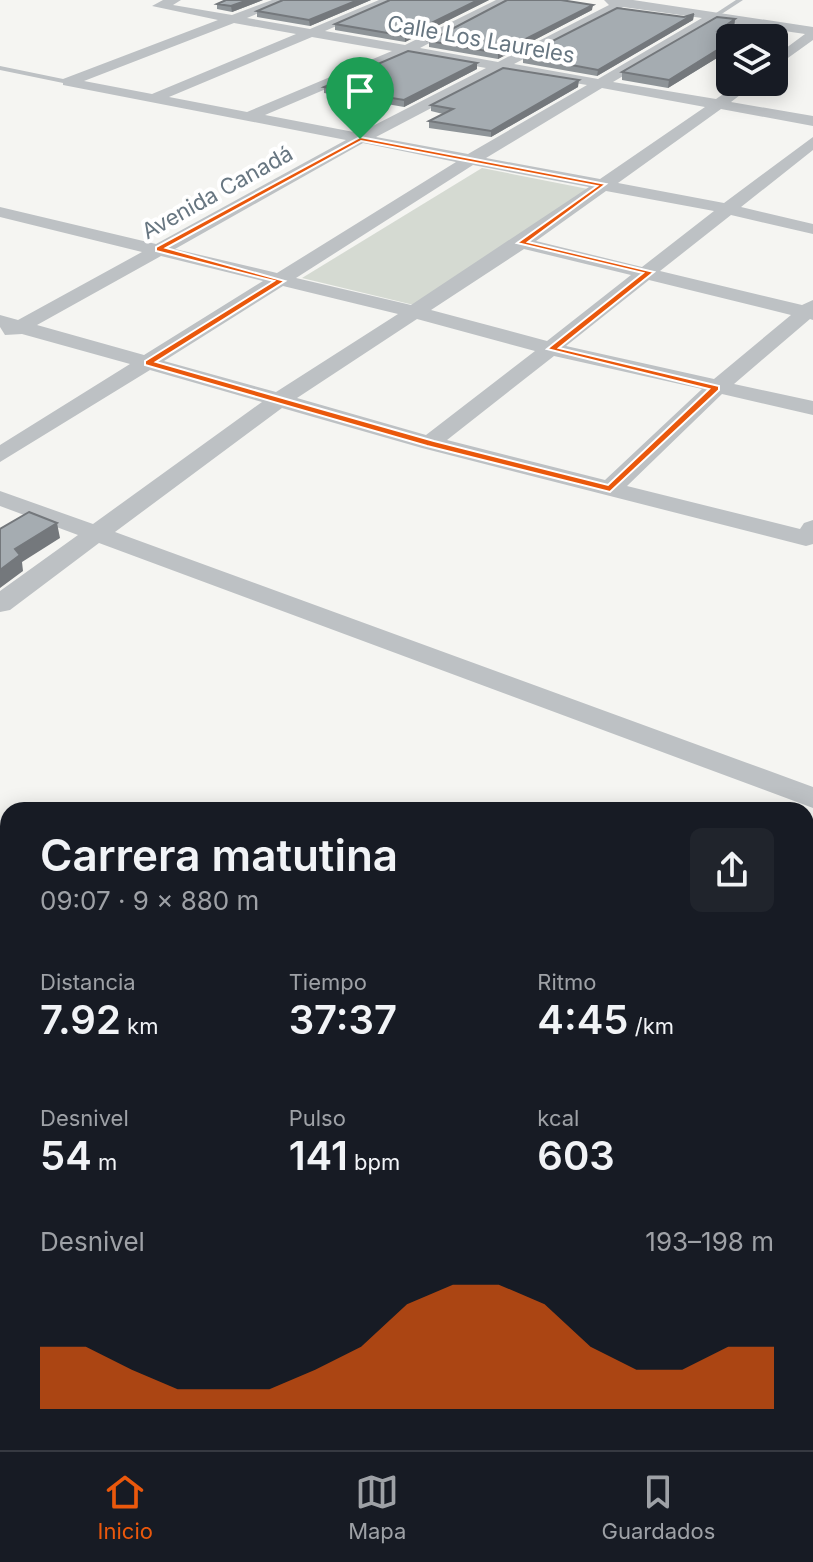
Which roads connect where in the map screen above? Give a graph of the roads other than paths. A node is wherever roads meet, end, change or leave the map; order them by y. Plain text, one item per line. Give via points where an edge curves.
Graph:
1 (175, 0) edge
2 (283, 0) edge
3 (390, 0) edge
4 (505, 0) edge
5 (599, 0) edge
6 (740, 0) edge
7 (624, 2) edge
8 (715, 16) junction
9 (232, 20) junction
10 (313, 33) junction
11 (813, 33) edge
12 (410, 48) junction
13 (788, 53) edge
14 (505, 65) junction
15 (0, 68) edge
16 (68, 82) junction
17 (607, 83) junction
18 (732, 96) edge
19 (154, 98) junction
20 (721, 104) junction
21 (248, 117) junction
22 (813, 121) edge
23 (360, 139) junction
24 (813, 142) edge
25 (470, 160) junction
26 (603, 185) junction
27 (728, 209) junction
28 (6, 217) edge
29 (813, 229) edge
30 (521, 243) junction
31 (159, 249) junction
32 (650, 272) junction
33 (280, 281) junction
34 (811, 311) edge
35 (414, 312) junction
36 (7, 329) edge
37 (552, 349) junction
38 (148, 363) junction
39 (716, 388) junction
40 (279, 400) junction
41 (813, 408) edge
42 (430, 443) junction
43 (0, 455) edge
44 (610, 489) junction
45 (0, 498) edge
46 (813, 528) edge
47 (94, 533) junction
48 (0, 604) edge
49 (813, 798) edge

1 - 9 street, Calle Los Laureles via 158,6
2 - 9 street
3 - 10 street
4 - 12 street
5 - 7 street
6 - 8 lane
7 - 8 street
7 - 14 street, Avenida Canadá
8 - 11 street
8 - 17 street
9 - 10 street, Calle Los Laureles
9 - 16 street
10 - 12 street, Calle Los Laureles
10 - 19 street
11 - 13 street
12 - 14 street, Calle Los Laureles
12 - 21 street
14 - 17 street, Calle Los Laureles
14 - 23 street, Avenida Canadá
15 - 16 lane
16 - 19 street
17 - 20 street, Calle Los Laureles
17 - 25 street
18 - 20 street
19 - 21 street
20 - 22 street, Calle Los Laureles
20 - 26 street
21 - 23 street
23 - 25 street
23 - 31 street, Avenida Canadá
24 - 27 street
25 - 26 street
25 - 33 street
26 - 27 street
26 - 30 street
27 - 29 street
27 - 32 street
28 - 31 street
30 - 32 street
30 - 35 street
31 - 33 street
31 - 36 street, Avenida Canadá
32 - 34 street
32 - 37 street
33 - 35 street
33 - 38 street
34 - 39 street
35 - 37 street
35 - 40 street
36 - 38 street
37 - 39 street
37 - 42 street
38 - 40 street
38 - 43 street
39 - 41 street
39 - 44 street
40 - 42 street
40 - 47 street
42 - 44 street
44 - 46 street via 806,538
45 - 47 street
47 - 48 street
47 - 49 street

